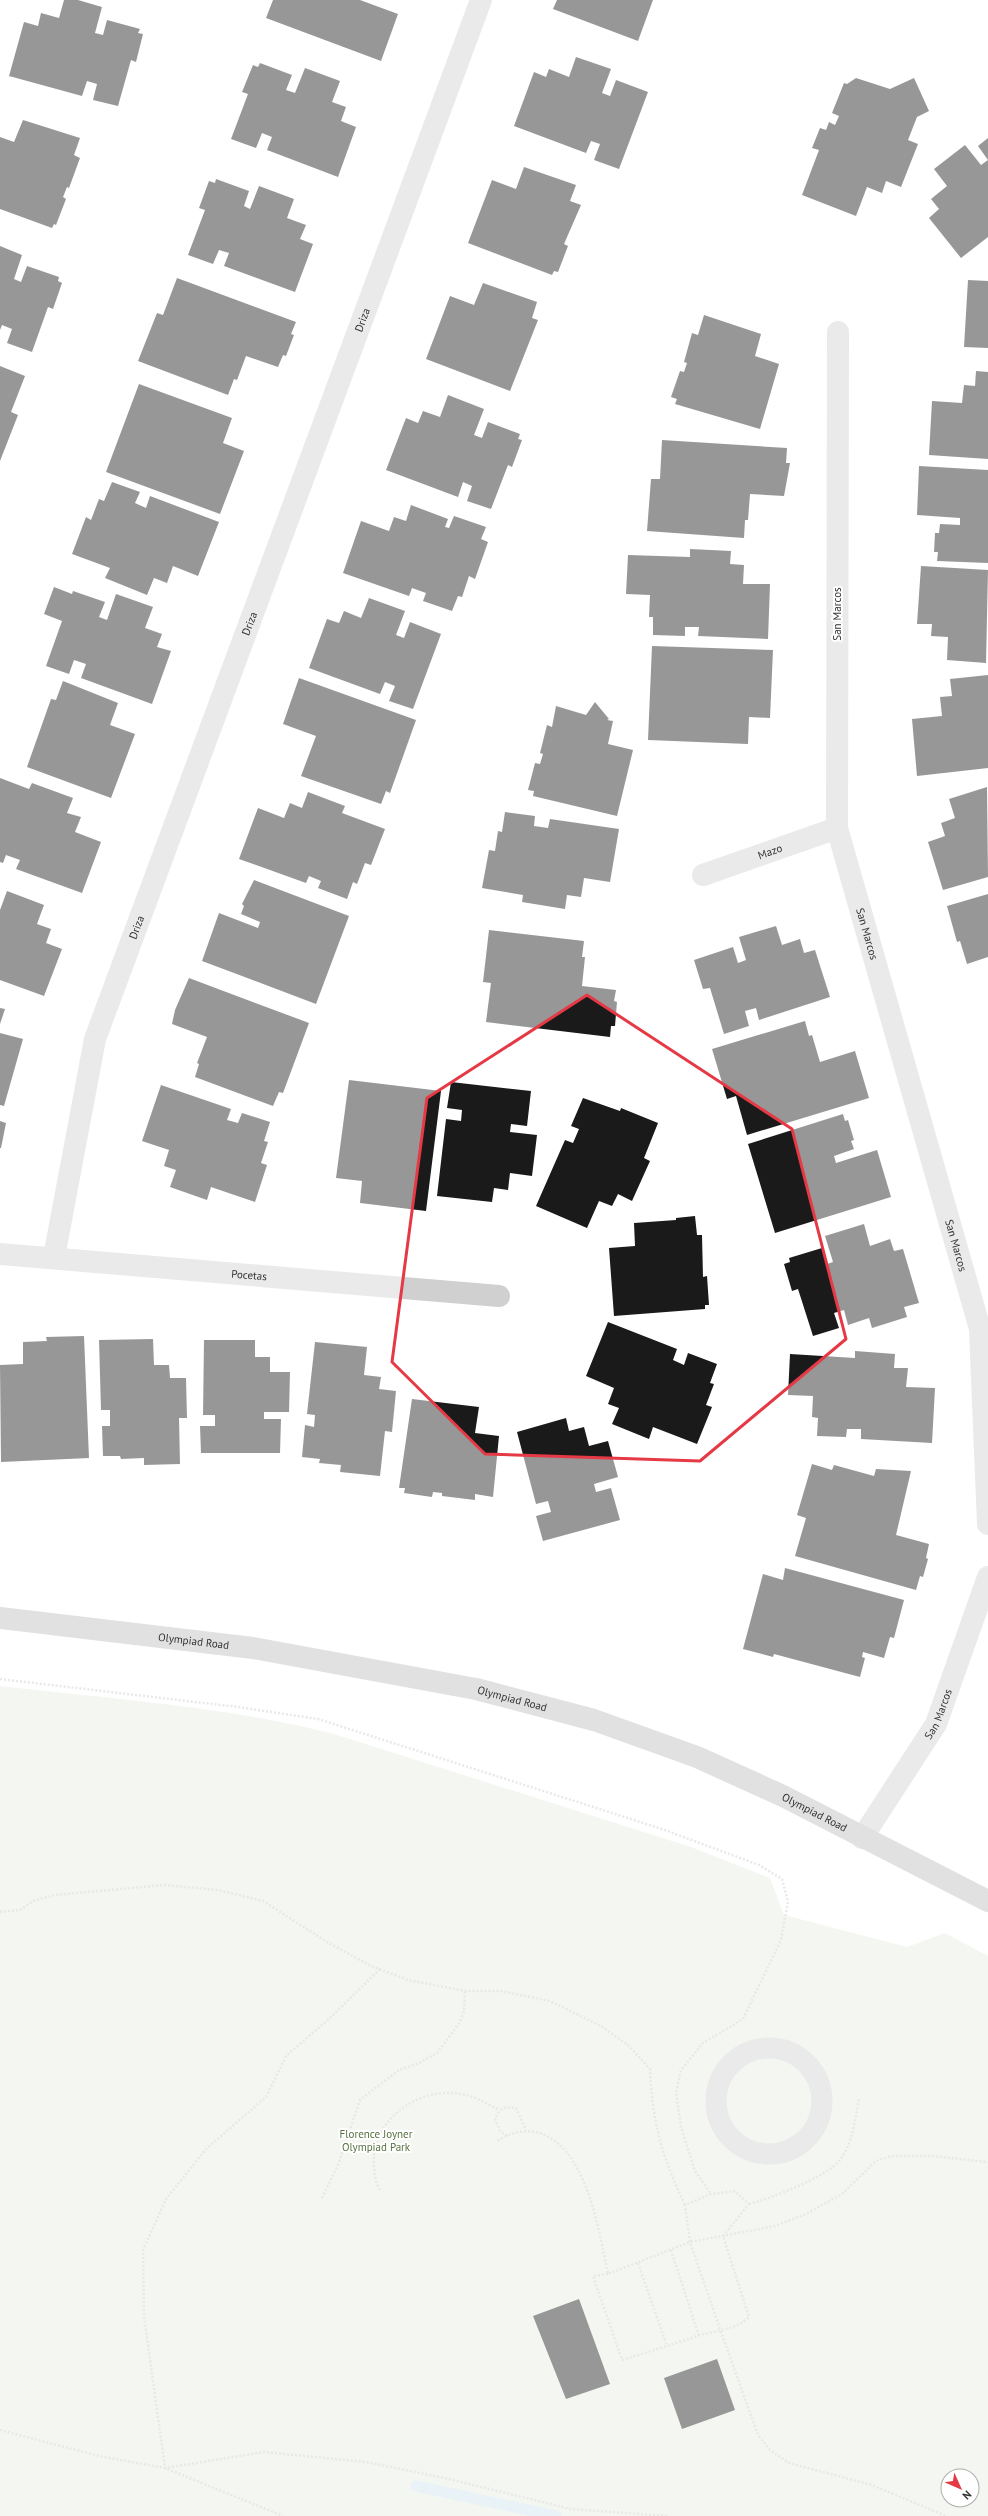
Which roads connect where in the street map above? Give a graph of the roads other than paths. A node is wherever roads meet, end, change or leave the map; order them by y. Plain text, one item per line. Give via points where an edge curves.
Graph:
1 (481, 0) edge
2 (838, 332) dead end
3 (837, 828) junction
4 (703, 875) dead end
5 (0, 1254) edge
6 (54, 1257) junction
7 (499, 1296) dead end
8 (988, 1524) edge
9 (988, 1577) edge
10 (0, 1618) edge
11 (862, 1838) junction
12 (988, 1901) edge
13 (820, 2083) joint

1 - 6 street, Driza via 95,1039
2 - 3 street, San Marcos
3 - 4 street, Mazo
3 - 8 street, San Marcos via 980,1329
5 - 6 street, Pocetas
6 - 7 street, Pocetas
9 - 11 street, San Marcos via 936,1724
10 - 11 main road, Olympiad Road via 253,1648 476,1688 594,1720 697,1757 783,1796
11 - 12 main road, Olympiad Road
13 - 13 lane via 811,2068 785,2050 754,2050 739,2056 727,2068 718,2085 716,2103 719,2121 728,2137 743,2149 761,2155 779,2154 796,2148 811,2135 817,2124 822,2100

